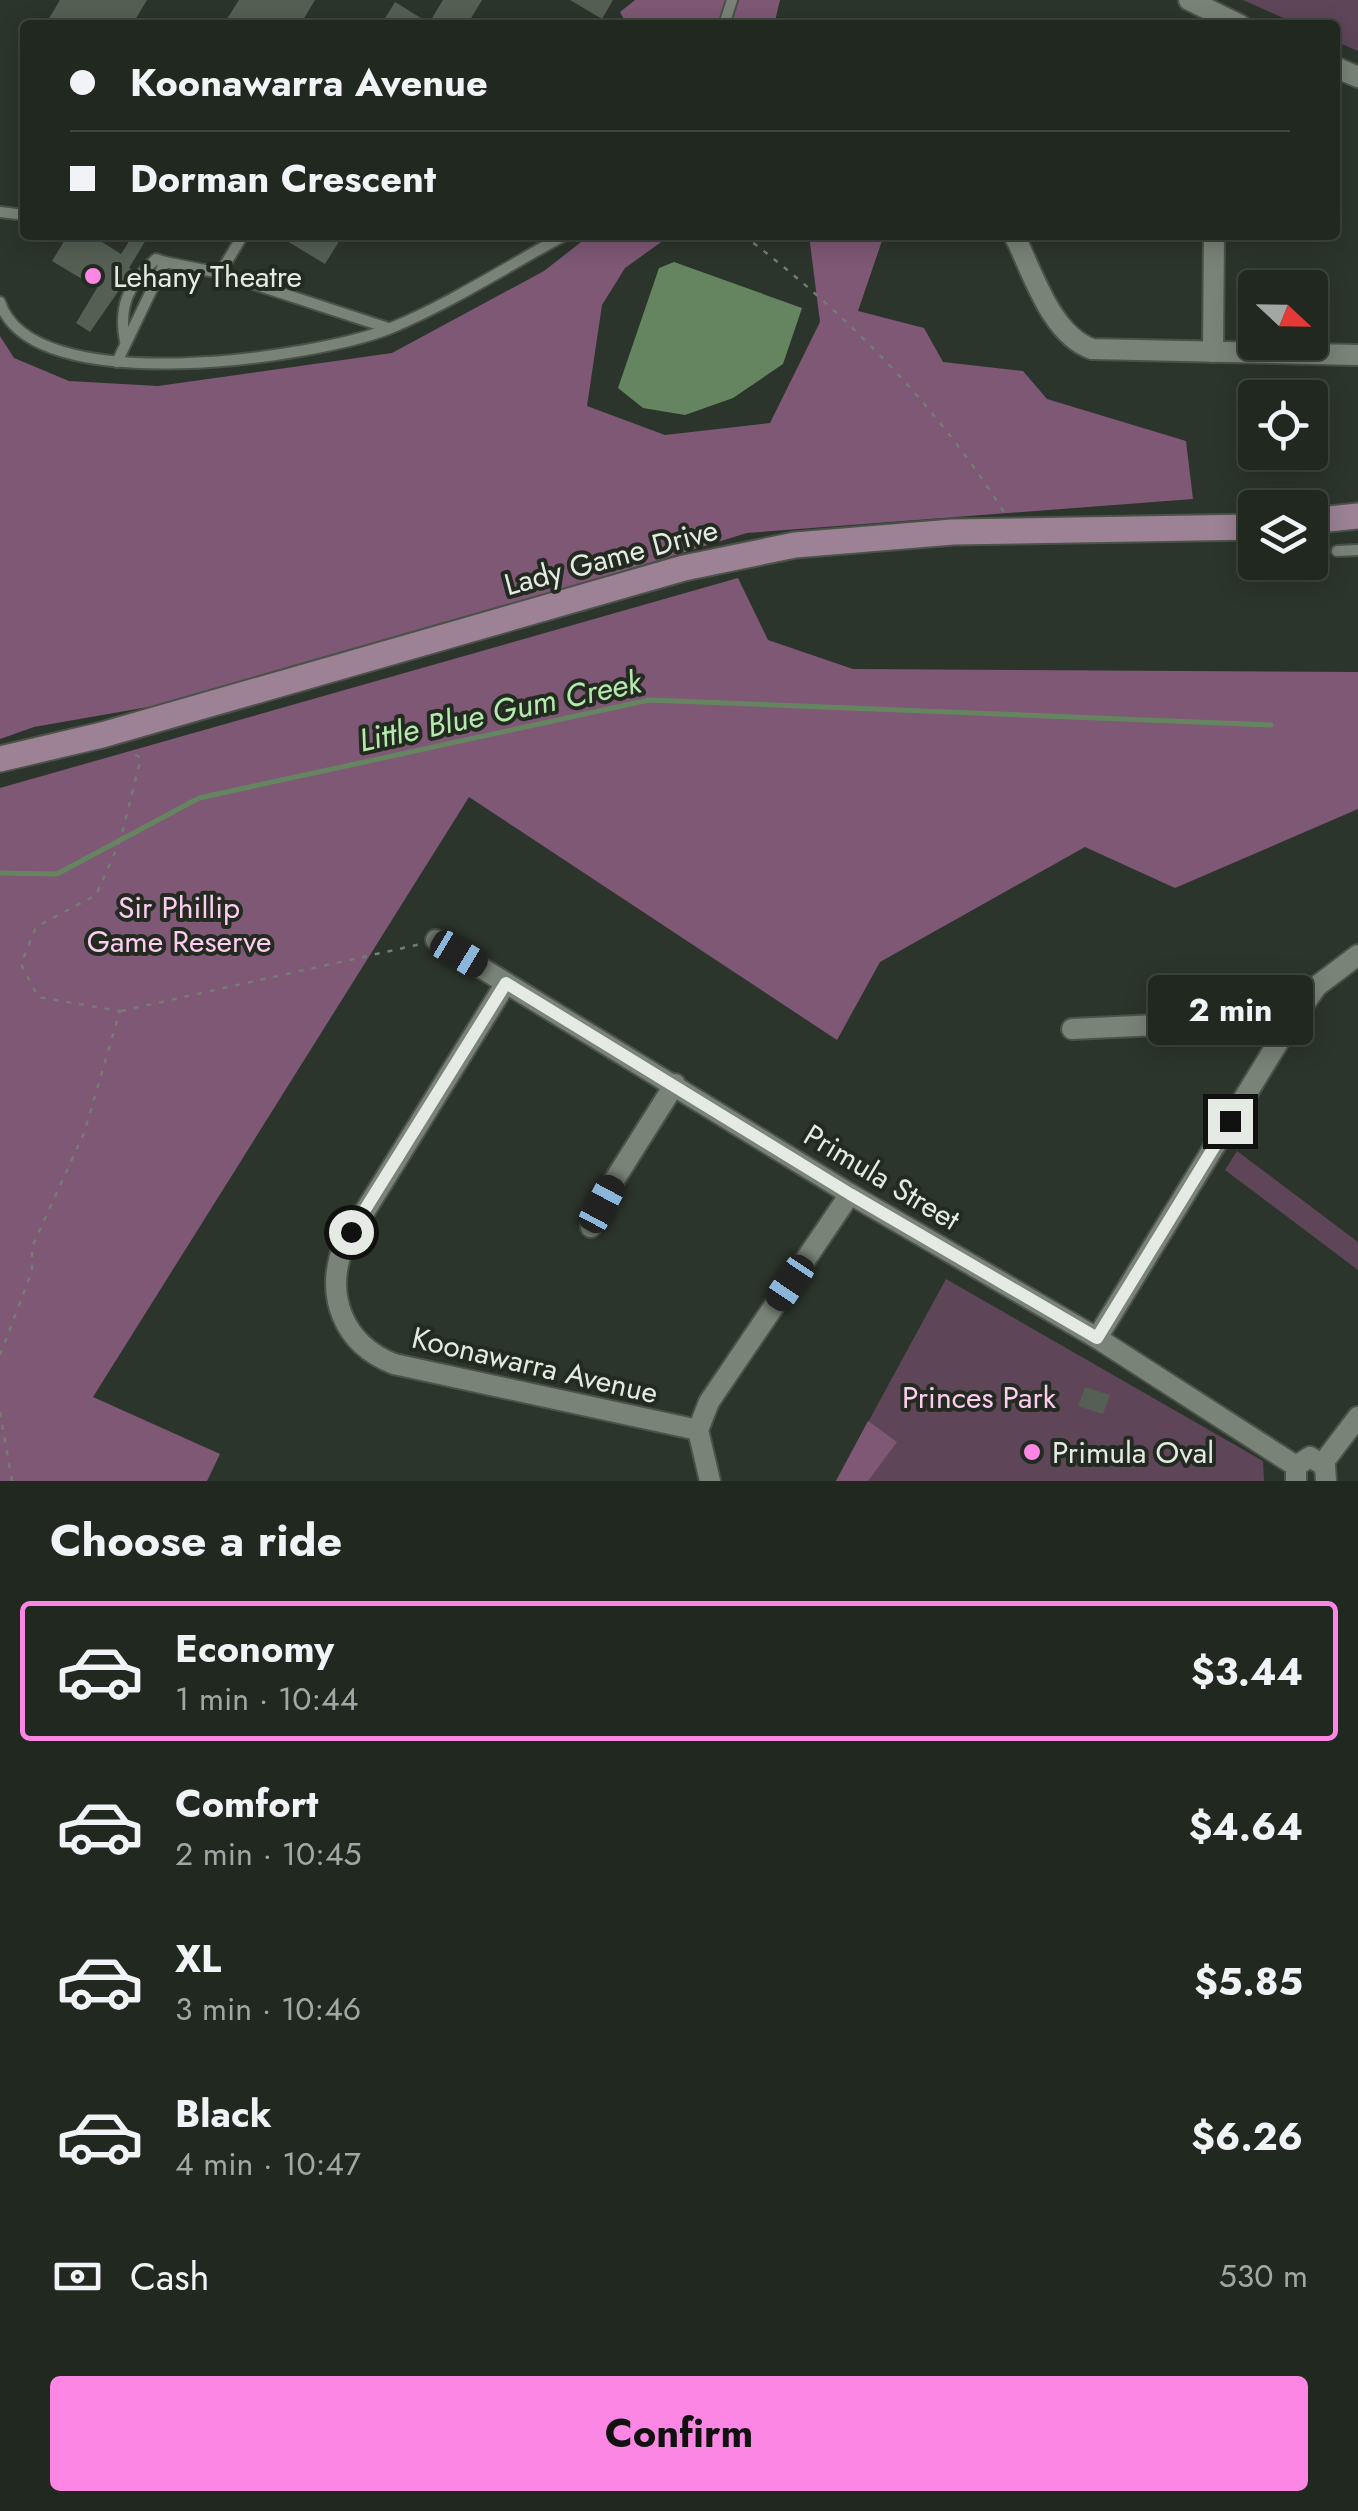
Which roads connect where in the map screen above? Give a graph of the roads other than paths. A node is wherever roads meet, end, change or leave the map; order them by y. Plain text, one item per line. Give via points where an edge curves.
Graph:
1 (1189, 0) edge
2 (1230, 20) edge
3 (241, 240) edge
4 (556, 240) edge
5 (1017, 240) edge
6 (1214, 240) edge
7 (166, 262) junction
8 (220, 273) junction
9 (0, 302) edge
10 (390, 328) junction
11 (125, 342) junction
12 (1213, 352) junction
13 (1358, 354) edge
14 (117, 362) junction
15 (1358, 516) edge
16 (1328, 519) edge
17 (1238, 527) edge
18 (1358, 550) edge
19 (1337, 551) dead end
20 (0, 759) edge
21 (436, 940) road end
22 (1358, 955) edge
23 (506, 983) junction
24 (1287, 1028) junction
25 (1072, 1029) dead end
26 (675, 1084) junction
27 (850, 1194) junction
28 (592, 1226) dead end
29 (1097, 1338) junction
30 (1358, 1417) edge
31 (698, 1430) junction
32 (1324, 1472) edge
33 (1296, 1473) edge
34 (710, 1481) edge

1 - 2 street
3 - 8 lane
4 - 10 lane
5 - 12 street via 1060,326 1080,345
6 - 12 street
7 - 8 lane
7 - 11 lane
7 - 11 lane via 156,259 128,292 121,322
8 - 10 lane
9 - 14 lane via 36,345 96,363
10 - 14 lane via 266,357
11 - 14 lane
12 - 13 street
15 - 16 main road
17 - 20 main road, Lady Game Drive via 853,537 684,568
18 - 19 lane
21 - 23 street, Primula Street
22 - 24 street via 1317,986
23 - 26 street, Primula Street
23 - 31 street, Koonawarra Avenue via 344,1246 334,1285 339,1309 359,1343 394,1364
24 - 25 street via 1242,1021
24 - 29 street
26 - 27 street, Primula Street
26 - 28 street
27 - 29 street, Primula Street
27 - 31 street via 710,1402
29 - 33 street, Primula Street
30 - 32 street
31 - 34 street
32 - 33 street via 1307,1458

